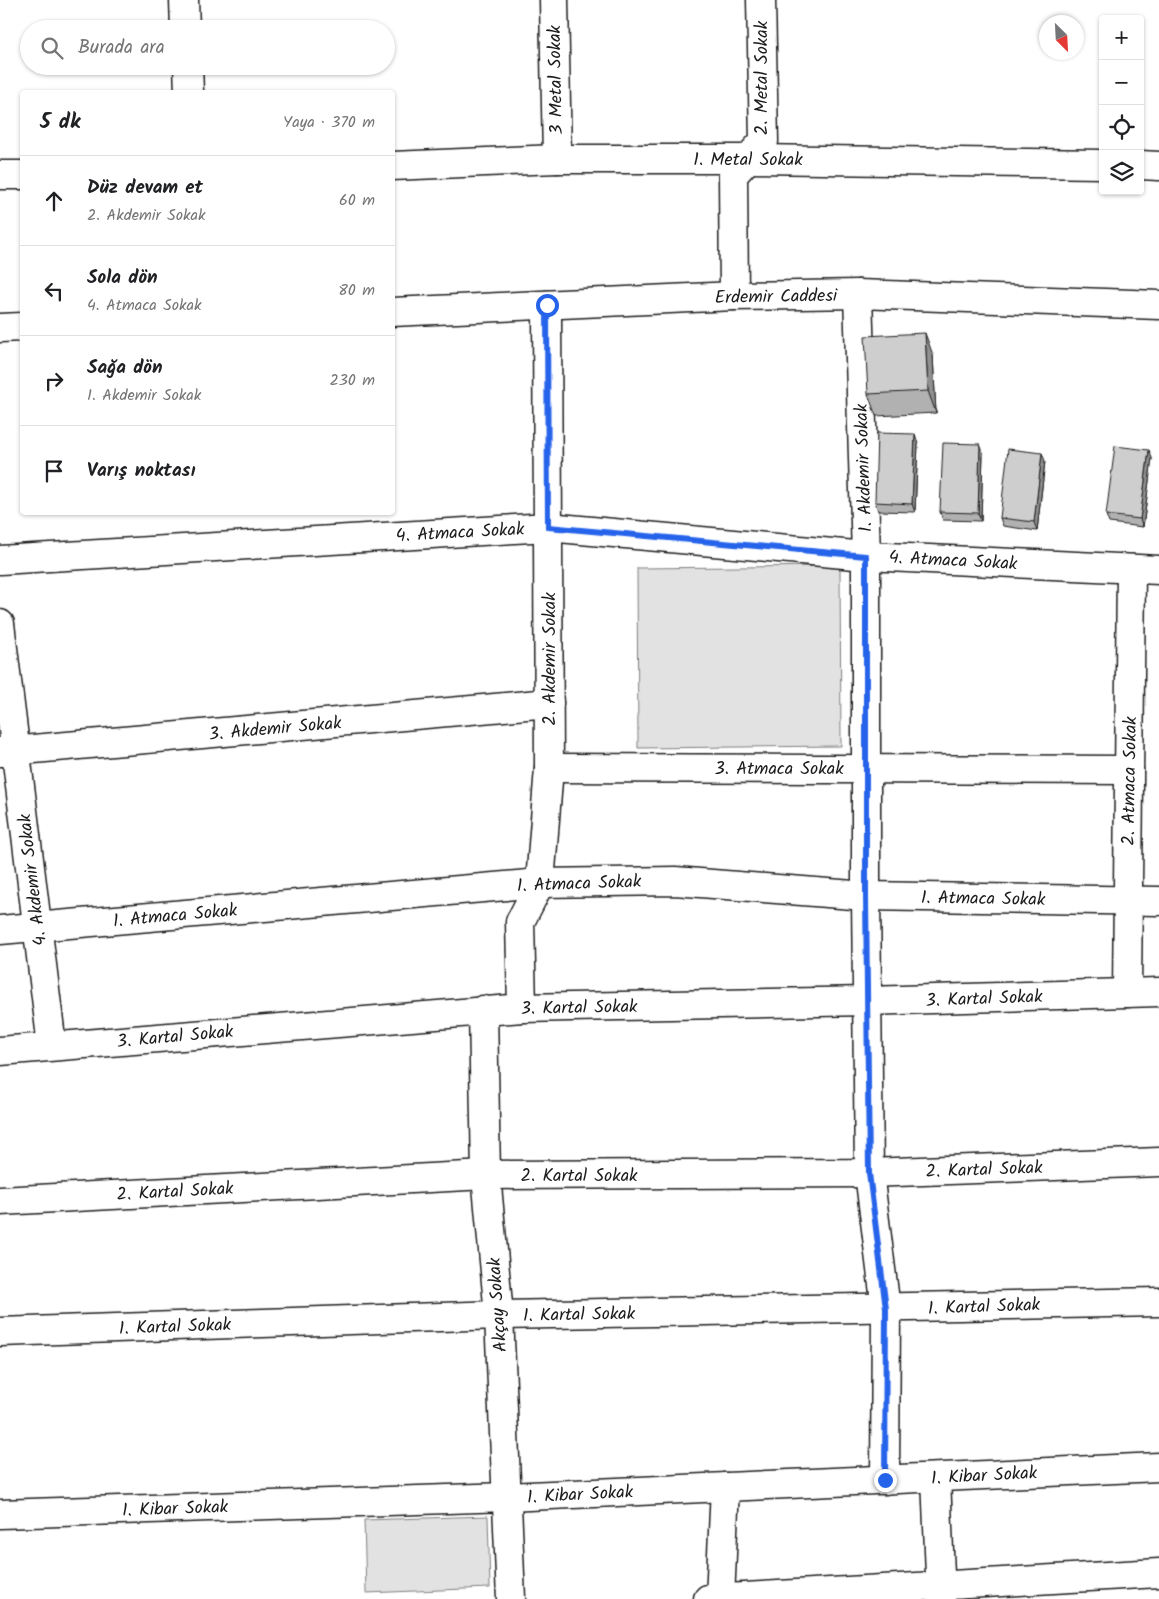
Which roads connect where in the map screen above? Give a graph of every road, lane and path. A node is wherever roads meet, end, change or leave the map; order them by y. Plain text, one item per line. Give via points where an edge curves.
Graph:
1 (184, 0) edge
2 (554, 0) edge
3 (761, 0) edge
4 (185, 20) edge
5 (188, 75) edge
6 (189, 90) edge
7 (557, 159) junction
8 (748, 159) junction
9 (1099, 164) edge
10 (1144, 165) edge
11 (395, 166) edge
12 (1159, 166) edge
13 (0, 175) edge
14 (20, 175) edge
15 (858, 294) junction
16 (734, 296) junction
17 (547, 305) junction
18 (1159, 305) edge
19 (395, 312) edge
20 (20, 327) edge
21 (0, 328) edge
22 (548, 527) junction
23 (866, 556) junction
24 (0, 560) edge
25 (1131, 569) junction
26 (1159, 570) edge
27 (0, 624) edge
28 (550, 703) junction
29 (8, 751) edge
30 (549, 768) junction
31 (866, 768) junction
32 (1129, 770) junction
33 (540, 883) junction
34 (866, 896) junction
35 (1128, 900) junction
36 (1159, 901) edge
37 (37, 927) junction
38 (0, 930) edge
39 (1159, 992) edge
40 (1127, 993) junction
41 (867, 1001) junction
42 (522, 1008) junction
43 (483, 1010) junction
44 (52, 1046) junction
45 (0, 1050) edge
46 (1159, 1162) edge
47 (869, 1173) junction
48 (486, 1175) junction
49 (0, 1201) edge
50 (1159, 1302) edge
51 (886, 1309) junction
52 (499, 1315) junction
53 (0, 1332) edge
54 (1159, 1467) edge
55 (936, 1478) junction
56 (885, 1480) junction
57 (725, 1488) junction
58 (507, 1497) junction
59 (0, 1514) edge
60 (1159, 1573) edge
61 (940, 1593) edge
62 (511, 1599) edge
63 (708, 1599) edge
64 (720, 1599) edge

1 - 4 street
2 - 7 street, 3 Metal Sokak
3 - 8 street, 2. Metal Sokak via 764,141
5 - 6 street
7 - 8 street, 1. Metal Sokak
7 - 11 street, 1. Metal Sokak
8 - 9 street, 1. Metal Sokak
8 - 16 street, 2. Metal Sokak via 733,175
10 - 12 street
13 - 14 street
15 - 16 street, Erdemir Caddesi
15 - 18 street, Erdemir Caddesi
15 - 23 street, 1. Akdemir Sokak
16 - 17 street, Erdemir Caddesi
17 - 19 street, Erdemir Caddesi
17 - 22 street, 2. Akdemir Sokak
20 - 21 street
22 - 23 street, 4. Atmaca Sokak
22 - 24 street, 4. Atmaca Sokak
22 - 28 street, 2. Akdemir Sokak
23 - 25 street, 4. Atmaca Sokak
23 - 31 street, 1. Akdemir Sokak
25 - 26 street, 4. Atmaca Sokak
25 - 32 street, 2. Atmaca Sokak
27 - 29 street, 4. Akdemir Sokak
28 - 29 street, 3. Akdemir Sokak
28 - 30 street, 2. Akdemir Sokak
29 - 37 street, 4. Akdemir Sokak
30 - 31 street, 3. Atmaca Sokak
30 - 33 street, 2. Akdemir Sokak
31 - 32 street, 3. Atmaca Sokak
31 - 34 street, 1. Akdemir Sokak
32 - 35 street, 2. Atmaca Sokak
33 - 34 street, 1. Atmaca Sokak via 675,881
33 - 37 street, 1. Atmaca Sokak
33 - 42 street, 2. Akdemir Sokak via 520,922
34 - 35 street, 1. Atmaca Sokak
34 - 41 street, 1. Akdemir Sokak
35 - 36 street, 1. Atmaca Sokak
35 - 40 street, 2. Atmaca Sokak
37 - 38 street, 1. Atmaca Sokak
37 - 44 street, 4. Akdemir Sokak
39 - 40 street, 3. Kartal Sokak
40 - 41 street, 3. Kartal Sokak
41 - 42 street, 3. Kartal Sokak
41 - 47 street, 1. Akdemir Sokak
42 - 43 street, 3. Kartal Sokak
43 - 44 street, 3. Kartal Sokak
43 - 48 street, Akçay Sokak
44 - 45 street, 3. Kartal Sokak
46 - 47 street, 2. Kartal Sokak
47 - 48 street, 2. Kartal Sokak
47 - 51 street, 1. Akdemir Sokak
48 - 49 street, 2. Kartal Sokak
48 - 52 street, Akçay Sokak
50 - 51 street, 1. Kartal Sokak
51 - 52 street, 1. Kartal Sokak
51 - 56 street, 1. Akdemir Sokak
52 - 53 street, 1. Kartal Sokak
52 - 58 street, Akçay Sokak
54 - 55 street, 1. Kibar Sokak
55 - 56 street, 1. Kibar Sokak
55 - 61 street
56 - 57 street, 1. Kibar Sokak
57 - 58 street, 1. Kibar Sokak
57 - 64 street
58 - 59 street, 1. Kibar Sokak
58 - 62 street, Akçay Sokak
60 - 61 street
61 - 64 street
63 - 64 street

